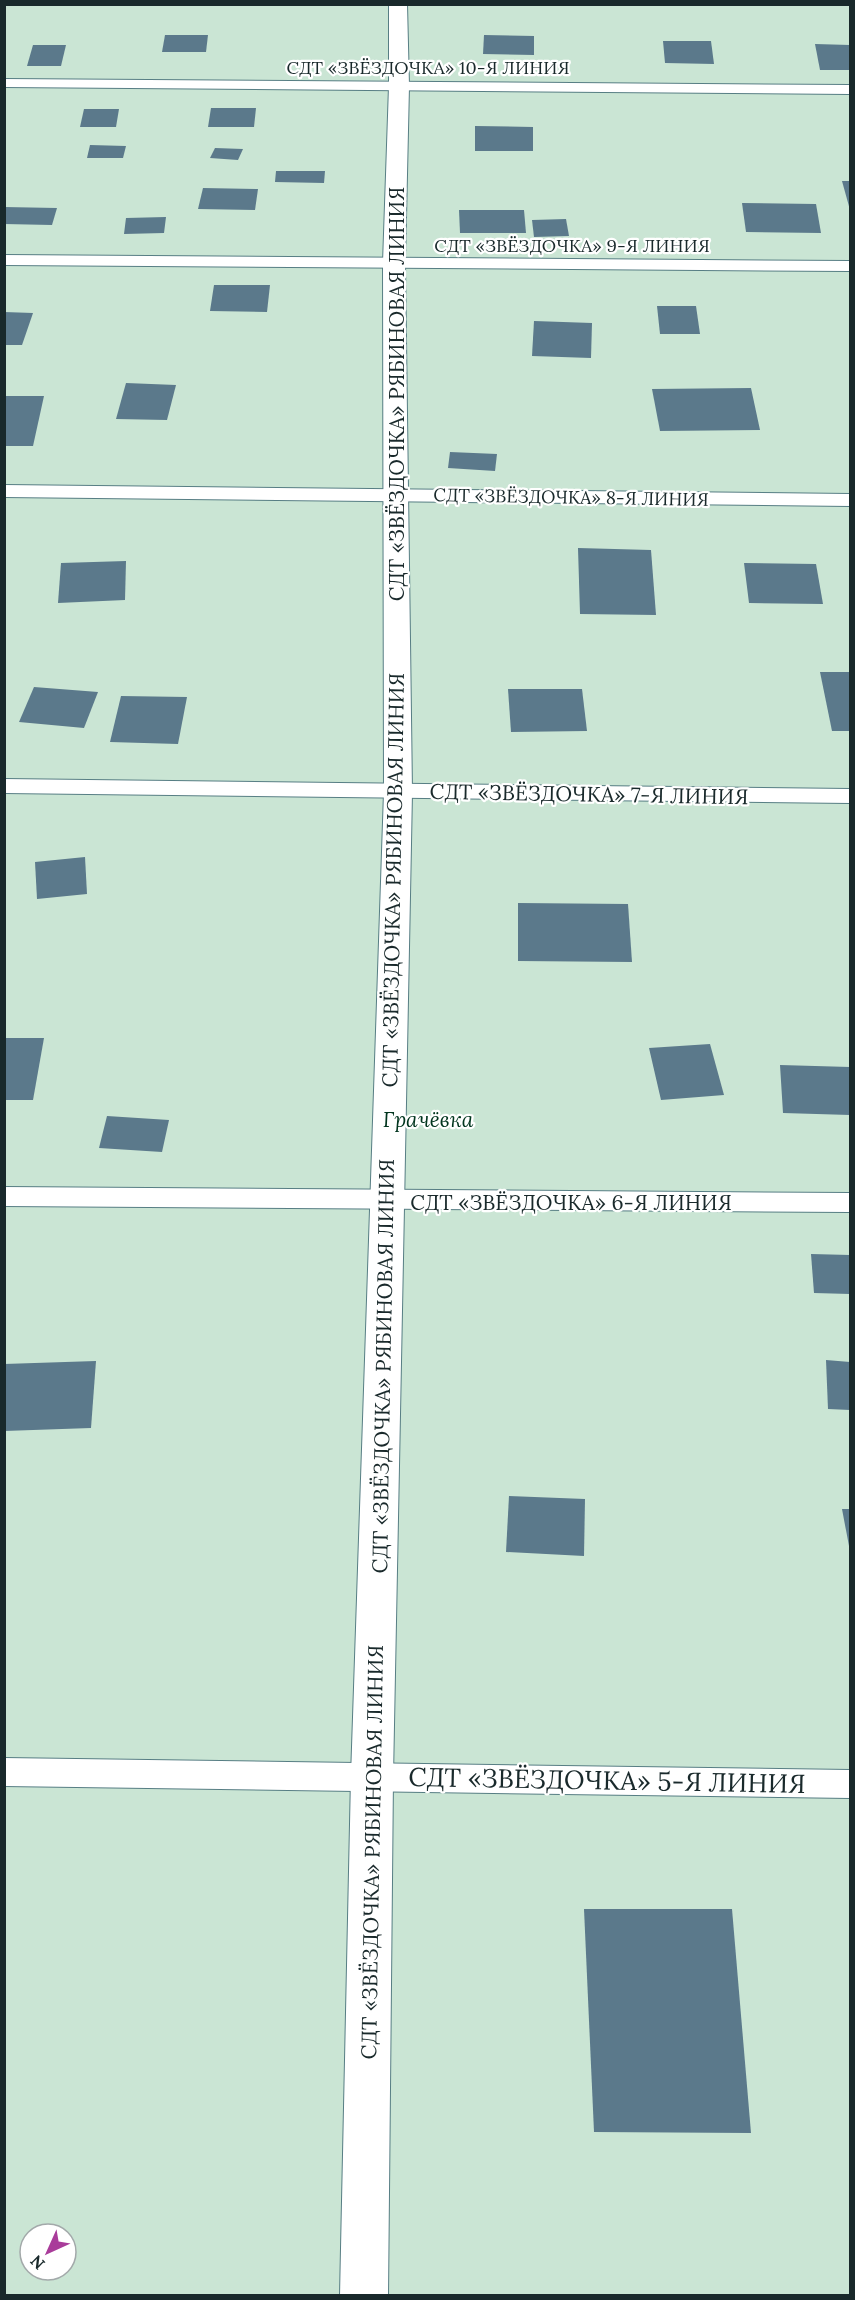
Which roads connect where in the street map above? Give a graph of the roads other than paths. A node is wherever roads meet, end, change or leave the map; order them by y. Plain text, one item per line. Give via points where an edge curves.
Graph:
1 (398, 4) edge
2 (4, 83) edge
3 (399, 86) junction
4 (850, 90) edge
5 (4, 260) edge
6 (394, 263) junction
7 (850, 266) edge
8 (4, 490) edge
9 (396, 495) junction
10 (850, 501) edge
11 (4, 786) edge
12 (398, 792) junction
13 (850, 796) edge
14 (4, 1196) edge
15 (387, 1201) junction
16 (850, 1203) edge
17 (4, 1772) edge
18 (372, 1777) junction
19 (850, 1784) edge
20 (364, 2295) edge

1 - 3 street, СДТ «ЗВЁЗДОЧКА» РЯБИНОВАЯ ЛИНИЯ
2 - 3 lane, СДТ «ЗВЁЗДОЧКА» 10-Я ЛИНИЯ
3 - 4 lane, СДТ «ЗВЁЗДОЧКА» 10-Я ЛИНИЯ
3 - 6 street, СДТ «ЗВЁЗДОЧКА» РЯБИНОВАЯ ЛИНИЯ
5 - 6 lane, СДТ «ЗВЁЗДОЧКА» 9-Я ЛИНИЯ
6 - 7 lane, СДТ «ЗВЁЗДОЧКА» 9-Я ЛИНИЯ
6 - 9 street, СДТ «ЗВЁЗДОЧКА» РЯБИНОВАЯ ЛИНИЯ
8 - 9 lane, СДТ «ЗВЁЗДОЧКА» 8-Я ЛИНИЯ
9 - 10 lane, СДТ «ЗВЁЗДОЧКА» 8-Я ЛИНИЯ
9 - 12 street, СДТ «ЗВЁЗДОЧКА» РЯБИНОВАЯ ЛИНИЯ
11 - 12 lane, СДТ «ЗВЁЗДОЧКА» 7-Я ЛИНИЯ
12 - 13 lane, СДТ «ЗВЁЗДОЧКА» 7-Я ЛИНИЯ
12 - 15 street, СДТ «ЗВЁЗДОЧКА» РЯБИНОВАЯ ЛИНИЯ
14 - 15 lane, СДТ «ЗВЁЗДОЧКА» 6-Я ЛИНИЯ
15 - 16 lane, СДТ «ЗВЁЗДОЧКА» 6-Я ЛИНИЯ
15 - 18 street, СДТ «ЗВЁЗДОЧКА» РЯБИНОВАЯ ЛИНИЯ
17 - 18 lane, СДТ «ЗВЁЗДОЧКА» 5-Я ЛИНИЯ
18 - 19 lane, СДТ «ЗВЁЗДОЧКА» 5-Я ЛИНИЯ
18 - 20 street, СДТ «ЗВЁЗДОЧКА» РЯБИНОВАЯ ЛИНИЯ

